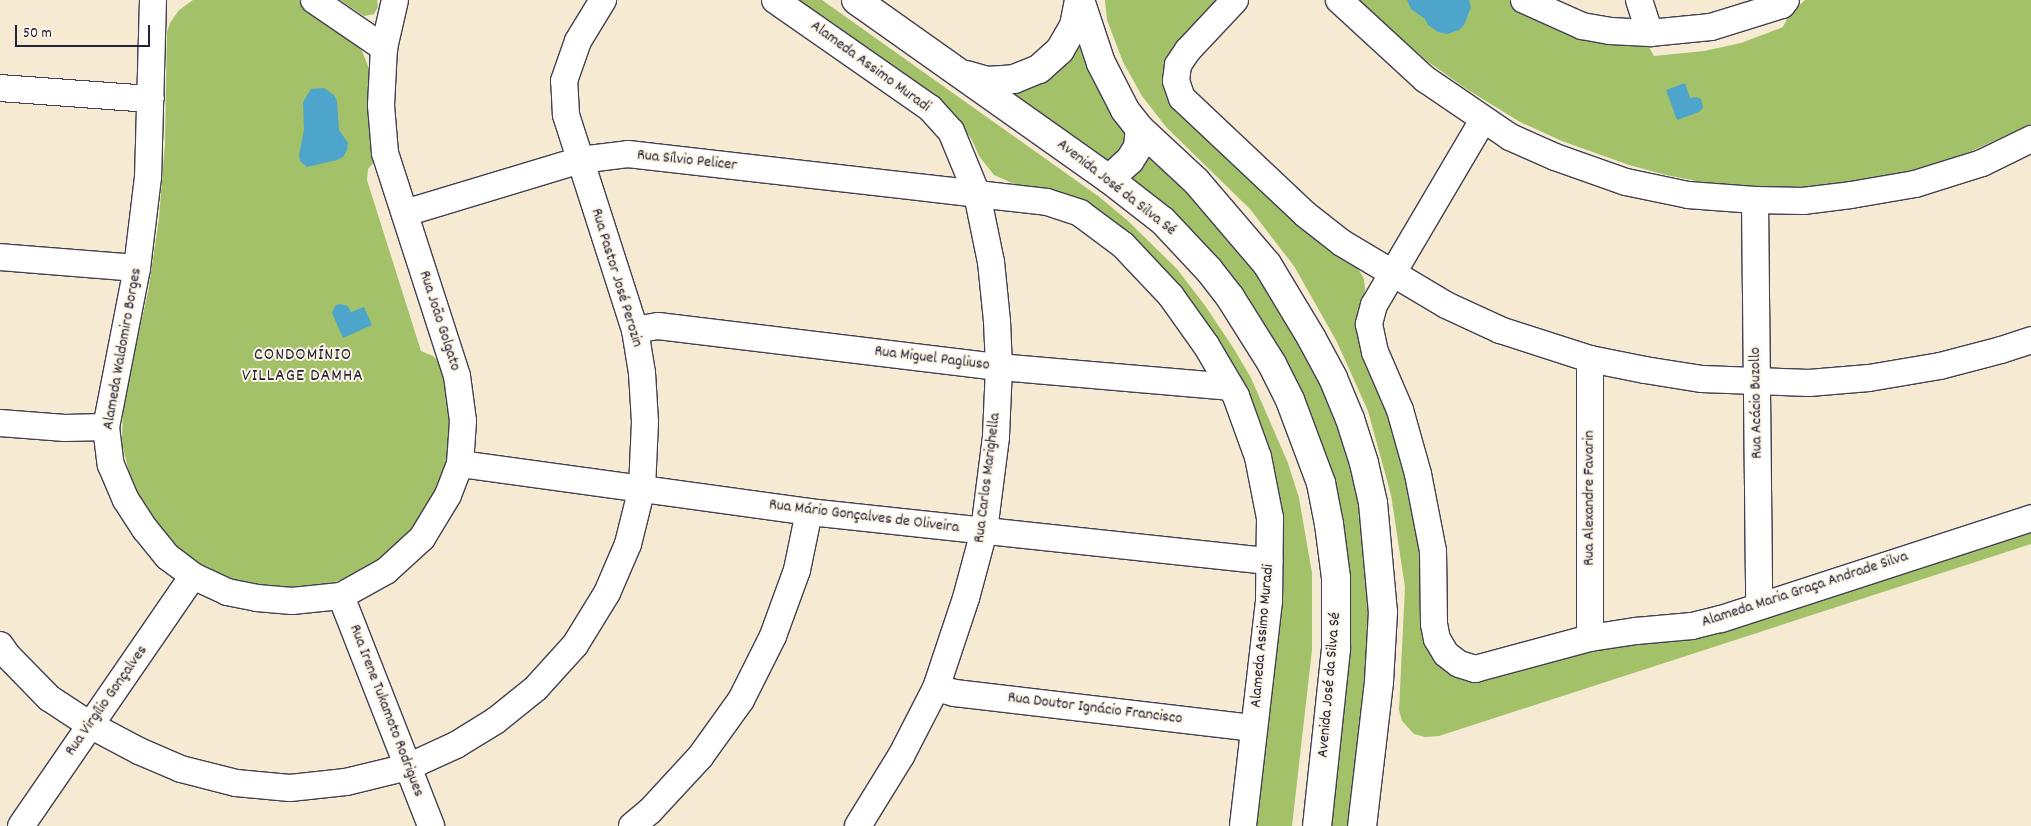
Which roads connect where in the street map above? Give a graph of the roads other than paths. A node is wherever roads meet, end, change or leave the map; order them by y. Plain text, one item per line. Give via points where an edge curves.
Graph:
1 (153, 0) edge
2 (314, 0) edge
3 (395, 0) edge
4 (604, 0) edge
5 (775, 0) edge
6 (856, 0) edge
7 (1079, 0) edge
8 (1524, 0) edge
9 (1639, 0) edge
10 (1786, 0) edge
11 (1344, 3) edge
12 (1228, 5) edge
13 (1650, 33) junction
14 (384, 48) junction
15 (960, 74) junction
16 (0, 88) edge
17 (151, 99) junction
18 (1483, 120) junction
19 (1140, 129) junction
20 (2031, 139) edge
21 (580, 160) junction
22 (1109, 180) junction
23 (977, 194) junction
24 (1755, 200) junction
25 (405, 213) junction
26 (0, 257) edge
27 (137, 268) junction
28 (1391, 274) junction
29 (635, 330) junction
30 (2031, 340) edge
31 (1590, 359) junction
32 (999, 367) junction
33 (1757, 382) junction
34 (1230, 387) junction
35 (0, 423) edge
36 (106, 427) junction
37 (460, 464) junction
38 (642, 488) junction
39 (809, 512) junction
40 (2031, 518) edge
41 (984, 531) junction
42 (1269, 561) junction
43 (193, 576) junction
44 (341, 596) junction
45 (1759, 606) junction
46 (1590, 638) junction
47 (0, 644) edge
48 (936, 688) junction
49 (90, 725) junction
50 (1254, 728) junction
51 (408, 767) junction
52 (21, 826) edge
53 (431, 826) edge
54 (632, 826) edge
55 (858, 826) edge
56 (1243, 826) edge
57 (1317, 826) edge
58 (1362, 826) edge

1 - 17 street, Alameda Waldomiro Borges
2 - 14 street
3 - 14 street, Rua João Golgato
4 - 21 street, Rua Pastor José Perozin via 578,41 564,81 566,115
5 - 23 street, Alameda Assimo Muradi via 930,108 951,131
6 - 15 main road, Avenida José da Silva Sé
7 - 15 main road via 1074,26 1065,42 1039,68 1014,79 987,81
7 - 19 main road via 1111,87
8 - 13 street via 1582,26
9 - 13 street
10 - 13 street via 1782,5 1711,27
11 - 18 street via 1425,79
12 - 28 street via 1178,65 1176,81 1182,98 1305,214 1342,243
14 - 25 street, Rua João Golgato via 381,105 385,153
15 - 22 main road, Avenida José da Silva Sé
16 - 17 street
17 - 27 street, Alameda Waldomiro Borges via 148,176
18 - 24 street via 1510,137 1555,157 1626,182 1688,195
18 - 28 street
19 - 22 main road via 1138,147 1130,160
19 - 58 main road via 1196,181 1267,264 1333,378 1350,419 1374,511 1383,612 1379,682
20 - 24 street via 1982,163 1916,184 1803,201
21 - 23 street, Rua Sílvio Pelicer via 628,154
21 - 25 street, Rua Sílvio Pelicer
21 - 29 street, Rua Pastor José Perozin
22 - 57 main road, Avenida José da Silva Sé via 1164,221 1230,297 1272,364 1290,400 1321,483 1336,578 1338,621
23 - 32 street, Rua Carlos Marighella via 991,262
23 - 34 street, Alameda Assimo Muradi via 1048,202 1080,213 1123,245 1171,296 1206,345
24 - 33 street, Rua Acácio Buzollo
25 - 37 street, Rua João Golgato via 457,376 463,421
26 - 27 street
27 - 36 street, Alameda Waldomiro Borges
28 - 31 street via 1446,306 1500,330
28 - 46 street, Alameda Maria Graça Andrade Silva via 1374,305 1369,324 1375,352 1400,410 1418,474 1433,551 1437,639 1446,654 1459,664 1474,669
29 - 32 street, Rua Miguel Pagliuso via 658,326
29 - 38 street, Rua Pastor José Perozin via 645,422
30 - 33 street via 1940,366 1869,378 1809,384
31 - 33 street via 1702,379
31 - 46 street, Rua Alexandre Favarin
32 - 34 street, Rua Miguel Pagliuso
32 - 41 street, Rua Carlos Marighella via 996,437
33 - 45 street, Rua Acácio Buzollo
34 - 42 street, Alameda Assimo Muradi via 1258,457 1270,518
35 - 36 street via 65,428
36 - 43 street, Alameda Waldomiro Borges via 110,465 126,500 168,557
37 - 38 street, Rua Mário Gonçalves de Oliveira
37 - 44 street, Rua João Golgato via 448,495 422,538 386,571
38 - 39 street, Rua Mário Gonçalves de Oliveira
38 - 51 street, Rua Pastor José Perozin via 628,544 607,593 575,645 536,688 495,721 456,745
39 - 41 street, Rua Mário Gonçalves de Oliveira
39 - 54 street via 797,570 774,636 741,700 700,757
40 - 45 street, Alameda Maria Graça Andrade Silva
41 - 42 street, Rua Mário Gonçalves de Oliveira
41 - 48 street, Rua Carlos Marighella
42 - 50 street, Alameda Assimo Muradi via 1269,601
43 - 44 street, Alameda Waldomiro Borges via 227,592 257,598 292,601
43 - 49 street, Rua Virgílio Gonçalves
44 - 51 street, Rua Irene Tukamoto Rodrigues
45 - 46 street, Alameda Maria Graça Andrade Silva via 1692,626
47 - 49 street, Rua Pastor José Perozin via 49,698
48 - 50 street, Rua Doutor Ignácio Francisco via 955,693
48 - 55 street, Rua Carlos Marighella via 901,756
49 - 51 street, Rua Pastor José Perozin via 181,769 236,783 290,788 346,782
49 - 52 street, Rua Virgílio Gonçalves
50 - 56 street, Alameda Assimo Muradi
51 - 53 street, Rua Irene Tukamoto Rodrigues

